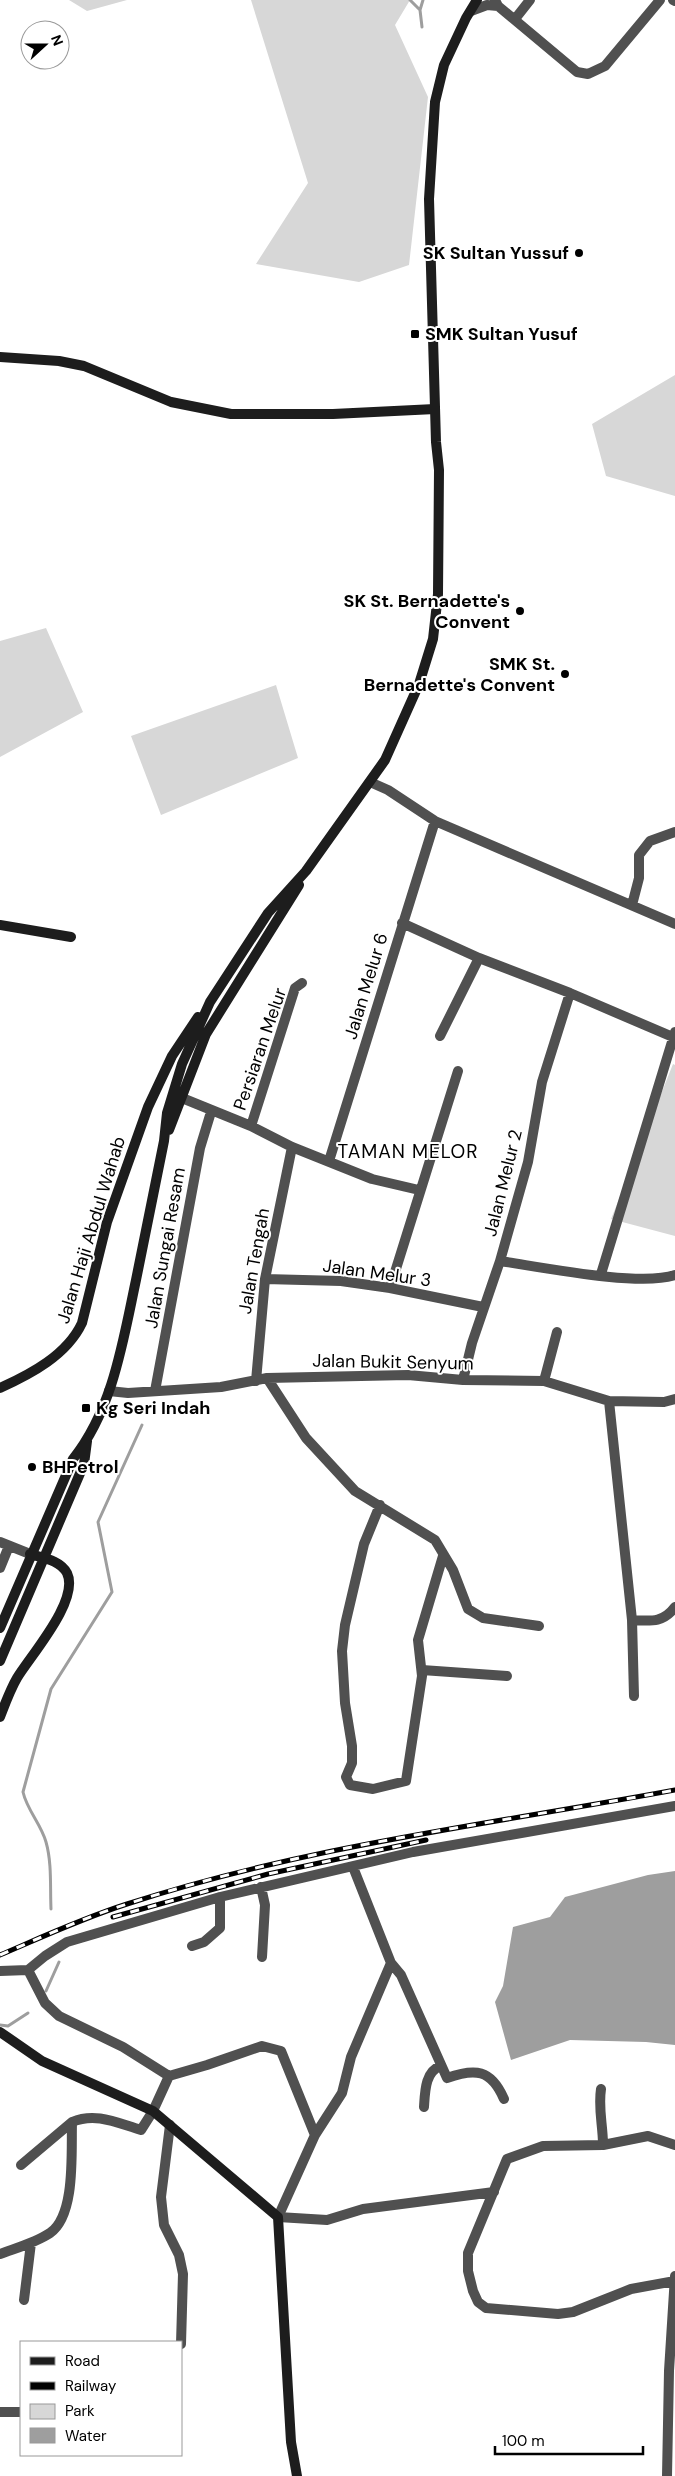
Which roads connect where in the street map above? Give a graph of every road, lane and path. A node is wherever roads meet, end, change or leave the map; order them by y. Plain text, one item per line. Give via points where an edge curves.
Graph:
1 (477, 0) edge
2 (530, 0) edge
3 (660, 0) edge
4 (496, 3) edge
5 (471, 11) junction
6 (515, 19) junction
7 (0, 357) edge
8 (435, 409) junction
9 (370, 782) junction
10 (430, 818) junction
11 (675, 832) edge
12 (306, 871) junction
13 (632, 905) junction
14 (402, 923) junction
15 (675, 924) edge
16 (0, 925) edge
17 (71, 938) dead end
18 (479, 958) junction
19 (302, 983) dead end
20 (570, 993) junction
21 (210, 1002) junction
22 (206, 1034) junction
23 (674, 1035) edge
24 (440, 1036) dead end
25 (191, 1041) junction
26 (172, 1056) junction
27 (458, 1071) dead end
28 (182, 1098) junction
29 (211, 1112) junction
30 (251, 1126) junction
31 (164, 1141) junction
32 (292, 1147) junction
33 (329, 1161) junction
34 (419, 1190) junction
35 (500, 1262) junction
36 (601, 1274) junction
37 (675, 1275) edge
38 (265, 1279) junction
39 (390, 1288) junction
40 (483, 1307) junction
41 (557, 1332) dead end
42 (267, 1378) junction
43 (463, 1380) junction
44 (256, 1381) junction
45 (544, 1381) junction
46 (0, 1388) edge
47 (109, 1391) junction
48 (155, 1391) junction
49 (675, 1399) edge
50 (609, 1401) junction
51 (88, 1440) junction
52 (380, 1505) junction
53 (5, 1544) edge
54 (30, 1554) junction
55 (444, 1556) junction
56 (44, 1558) junction
57 (0, 1568) edge
58 (675, 1607) edge
59 (632, 1620) junction
60 (539, 1626) dead end
61 (0, 1628) edge
62 (0, 1661) edge
63 (422, 1670) junction
64 (507, 1676) dead end
65 (634, 1696) dead end
66 (0, 1717) edge
67 (675, 1806) edge
68 (353, 1867) junction
69 (261, 1887) junction
70 (220, 1897) junction
71 (192, 1946) dead end
72 (262, 1957) dead end
73 (391, 1963) junction
74 (28, 1970) junction
75 (0, 1971) edge
76 (1, 2033) edge
77 (442, 2066) junction
78 (169, 2076) junction
79 (601, 2089) dead end
80 (504, 2099) dead end
81 (424, 2107) dead end
82 (153, 2111) junction
83 (72, 2122) junction
84 (170, 2125) junction
85 (315, 2135) junction
86 (604, 2144) junction
87 (675, 2145) edge
88 (21, 2166) dead end
89 (494, 2192) junction
90 (278, 2217) junction
91 (32, 2242) junction
92 (0, 2254) edge
93 (675, 2276) edge
94 (675, 2281) edge
95 (24, 2300) dead end
96 (181, 2341) edge
97 (0, 2412) edge
98 (20, 2412) edge
99 (297, 2476) edge
100 (667, 2476) edge

1 - 5 main road
2 - 6 street
3 - 6 street via 605,66 588,74 576,72
4 - 5 street
4 - 6 street
5 - 8 main road via 444,65 435,102 429,199
7 - 8 main road via 84,366 171,402 231,414
8 - 9 main road via 439,470 439,575 433,639 419,684 385,760
9 - 10 street
9 - 12 main road
10 - 13 street
10 - 14 street, Jalan Melur 6
11 - 13 street via 650,841 639,855 639,878
12 - 21 main road via 268,913
12 - 22 main road
13 - 15 street
14 - 18 street
14 - 33 street, Jalan Melur 6
16 - 17 main road
18 - 20 street
18 - 24 street
19 - 30 street, Persiaran Melur via 295,988
20 - 23 street
20 - 35 street, Jalan Melur 2 via 542,1082 528,1162
21 - 25 main road
21 - 26 main road, Jalan Haji Abdul Wahab via 189,1027
22 - 25 main road
22 - 28 main road
23 - 36 street
25 - 26 main road
25 - 31 main road via 167,1113
26 - 46 main road, Jalan Haji Abdul Wahab via 148,1107 107,1222 77,1334 41,1366
27 - 34 street
28 - 29 street
28 - 31 main road
29 - 30 street
29 - 48 street, Jalan Sungai Resam via 200,1148
30 - 32 street
31 - 47 main road via 122,1344
32 - 33 street
32 - 38 street, Jalan Tengah
33 - 34 street via 372,1179
34 - 39 street
35 - 36 street
35 - 40 street, Jalan Melur 2
36 - 37 street via 664,1278
38 - 39 street, Jalan Melur 3 via 341,1281
38 - 44 street, Jalan Tengah
39 - 40 street, Jalan Melur 3
40 - 43 street, Jalan Melur 2
41 - 45 street
42 - 43 street, Jalan Bukit Senyum via 408,1375
42 - 44 street, Jalan Bukit Senyum
42 - 52 street via 306,1438 355,1491
43 - 45 street, Jalan Bukit Senyum
44 - 48 street, Jalan Bukit Senyum via 221,1387
45 - 50 street, Jalan Bukit Senyum
47 - 48 street, Jalan Bukit Senyum
47 - 51 main road
49 - 50 street, Jalan Bukit Senyum via 664,1402
50 - 59 street
51 - 54 main road via 73,1459
51 - 56 main road via 84,1464
52 - 55 street via 435,1540
52 - 63 street via 364,1544 342,1651 352,1746 352,1763 346,1777 350,1785 373,1789 406,1781
53 - 54 street
53 - 57 street
54 - 56 main road
54 - 61 main road
55 - 60 street via 454,1570 468,1609 483,1618
55 - 63 street via 418,1640
56 - 62 main road
56 - 66 main road via 57,1562 67,1573 70,1586 67,1602 16,1680
58 - 59 street via 657,1622
59 - 65 street
63 - 64 street
67 - 68 street via 413,1852
68 - 69 street
68 - 73 street
69 - 70 street
69 - 72 street via 265,1905
70 - 71 street via 220,1928 204,1942
70 - 74 street via 67,1942
73 - 77 street via 402,1975
73 - 85 street via 351,2057 342,2094
74 - 75 street
74 - 78 street via 45,2003 59,2016 123,2047
76 - 82 main road via 42,2061
77 - 80 street via 447,2078 478,2071 498,2085
77 - 81 street via 435,2068 430,2075
78 - 82 street
78 - 85 street via 262,2046 281,2050
79 - 86 street via 598,2108
82 - 83 street via 141,2130 96,2116
82 - 84 main road
83 - 88 street
83 - 91 street via 71,2174 65,2214 50,2233
84 - 90 main road
84 - 96 street via 160,2197 164,2226 183,2274
85 - 90 street
86 - 87 street via 648,2136
86 - 89 street via 543,2146 511,2157 507,2159
89 - 90 street via 363,2209 327,2220
89 - 94 street via 468,2253 473,2291 478,2302 486,2308 558,2314 572,2312 631,2289
90 - 99 main road via 290,2442
91 - 92 street
91 - 95 street
93 - 94 street
94 - 100 street
97 - 98 street

